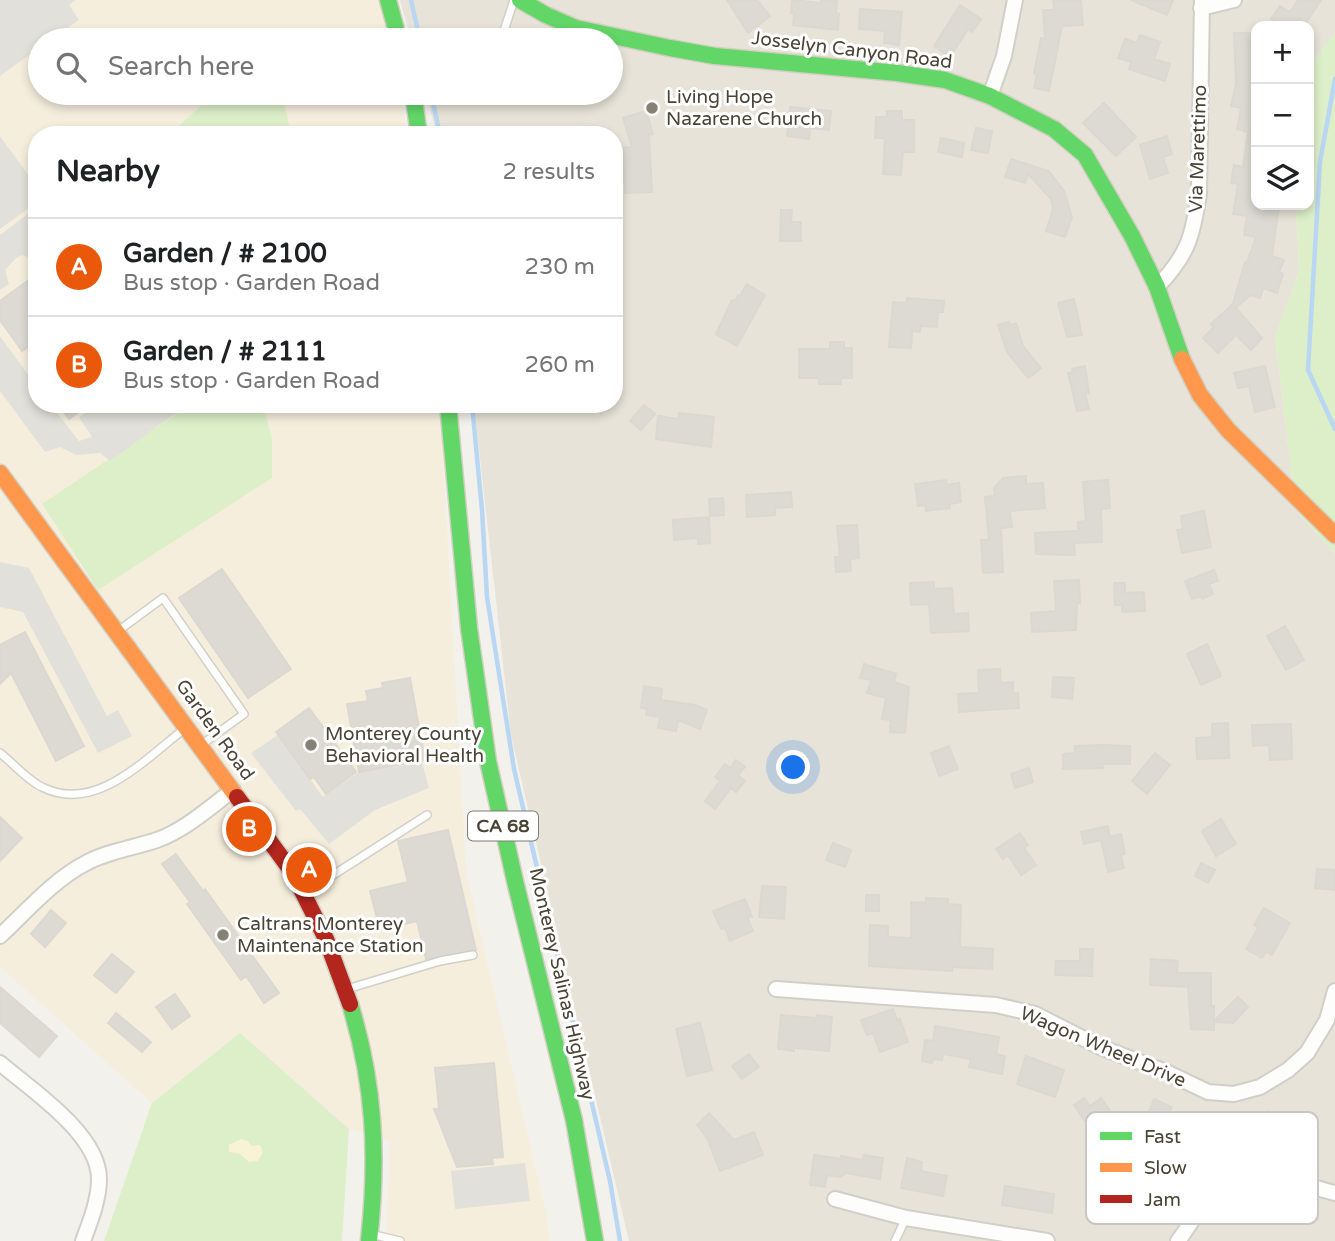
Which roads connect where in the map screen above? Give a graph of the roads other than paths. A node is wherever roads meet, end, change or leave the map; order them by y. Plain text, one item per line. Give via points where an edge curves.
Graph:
1 (388, 0) edge
2 (514, 0) edge
3 (520, 0) edge
4 (1015, 0) edge
5 (1234, 0) edge
6 (1202, 4) edge
7 (396, 28) edge
8 (505, 28) edge
9 (576, 28) edge
10 (623, 39) edge
11 (990, 96) junction
12 (415, 105) edge
13 (418, 126) edge
14 (1157, 287) junction
15 (449, 413) edge
16 (0, 473) edge
17 (1335, 535) edge
18 (116, 632) junction
19 (187, 727) junction
20 (200, 746) junction
21 (0, 752) edge
22 (233, 790) junction
23 (427, 815) dead end
24 (304, 893) junction
25 (0, 936) edge
26 (473, 955) dead end
27 (346, 989) junction
28 (776, 989) dead end
29 (1335, 991) edge
30 (0, 1063) edge
31 (835, 1199) dead end
32 (906, 1218) junction
33 (1191, 1224) edge
34 (369, 1237) edge
35 (83, 1241) edge
36 (400, 1241) edge
37 (595, 1241) edge
38 (895, 1241) edge
39 (1047, 1241) edge
40 (1178, 1241) edge

1 - 7 main road
2 - 8 lane
3 - 9 main road, Josselyn Canyon Road
4 - 11 street
5 - 6 street
6 - 14 street, Via Marettimo via 1195,224 1178,265
10 - 11 main road, Josselyn Canyon Road via 715,56 911,75 956,83
11 - 14 main road, Josselyn Canyon Road via 1054,129 1085,155
12 - 13 main road
14 - 17 main road, Josselyn Canyon Road via 1178,352 1200,395 1228,430
15 - 37 main road, Monterey Salinas Highway / CA 68 via 471,645 488,761 568,1096
16 - 18 main road, Garden Road
18 - 19 main road, Garden Road
18 - 20 lane via 163,598 244,714
19 - 20 main road, Garden Road
19 - 21 lane via 107,788 73,796 41,787
20 - 22 main road, Garden Road
22 - 24 main road, Garden Road
22 - 25 street via 159,839 82,864
23 - 24 lane
24 - 27 main road, Garden Road via 330,943
26 - 27 lane
27 - 34 main road, Garden Road via 370,1093 375,1152
28 - 29 street, Wagon Wheel Drive via 996,1005 1035,1014 1208,1092 1234,1094 1260,1087 1307,1053 1327,1020
30 - 35 street via 75,1127 93,1153 99,1191
31 - 32 street
32 - 38 lane
32 - 39 street
33 - 40 street
34 - 36 lane

